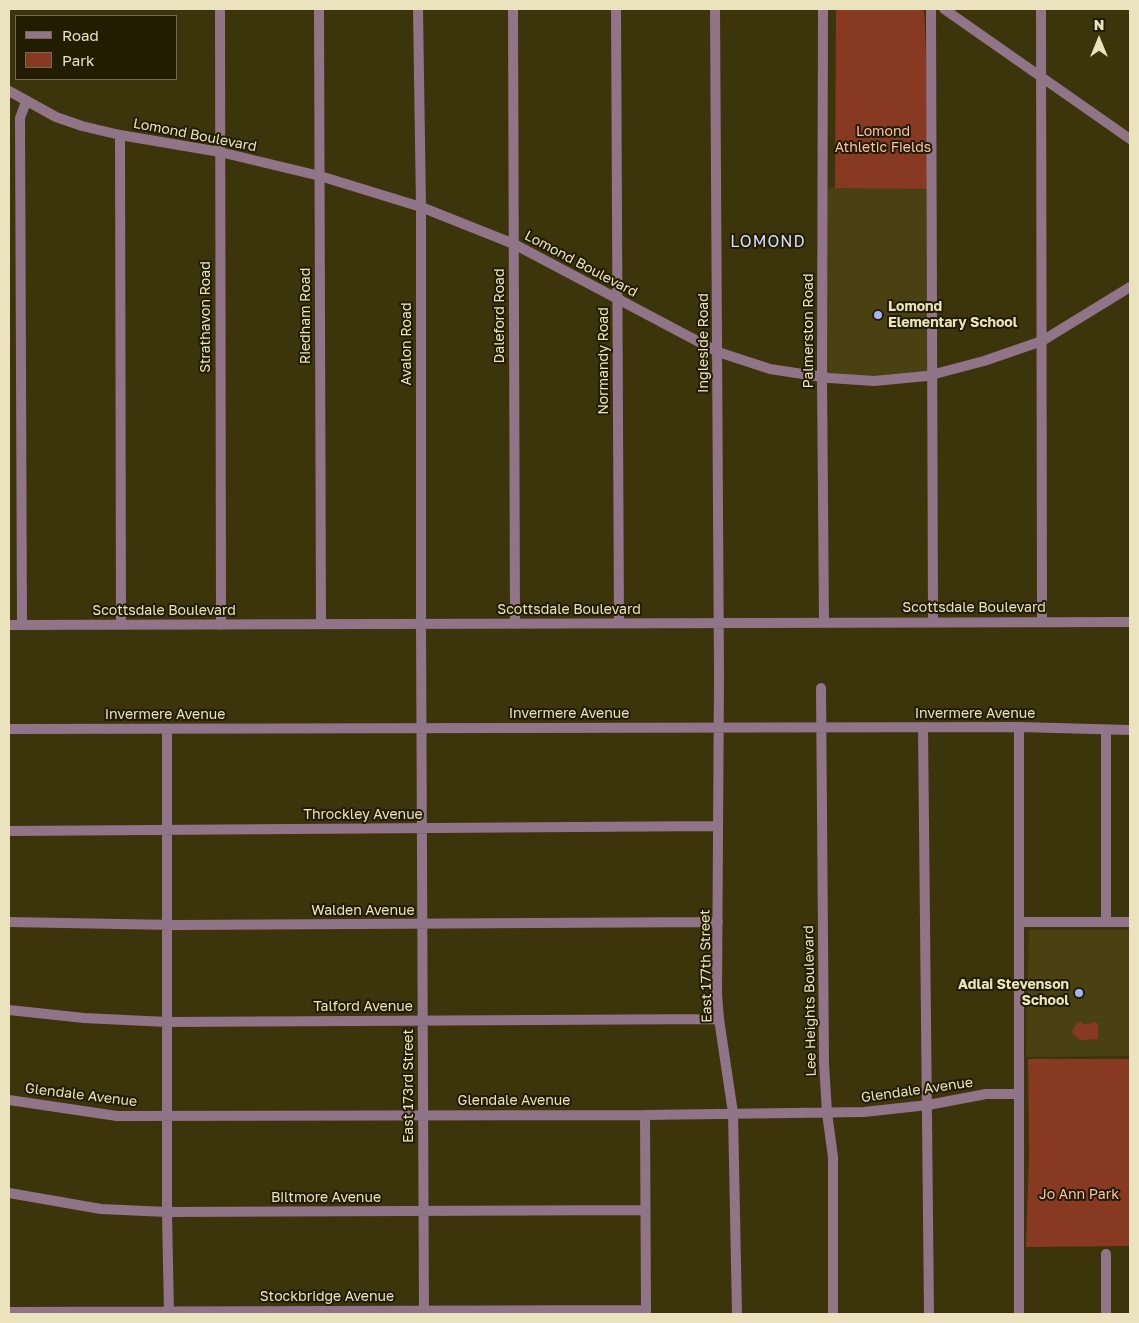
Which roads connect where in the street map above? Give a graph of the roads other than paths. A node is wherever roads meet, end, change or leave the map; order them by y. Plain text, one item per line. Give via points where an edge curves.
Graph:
1 (220, 9) edge
2 (319, 9) edge
3 (418, 9) edge
4 (513, 9) edge
5 (616, 9) edge
6 (715, 9) edge
7 (823, 9) edge
8 (931, 9) edge
9 (944, 9) edge
10 (1041, 9) edge
11 (1041, 76) junction
12 (9, 91) edge
13 (26, 102) junction
14 (120, 135) junction
15 (1130, 139) edge
16 (220, 152) junction
17 (320, 176) junction
18 (421, 207) junction
19 (514, 244) junction
20 (1130, 287) edge
21 (618, 300) junction
22 (1042, 341) junction
23 (718, 352) junction
24 (932, 374) junction
25 (822, 377) junction
26 (1042, 621) junction
27 (933, 622) junction
28 (1130, 622) edge
29 (619, 623) junction
30 (824, 623) junction
31 (321, 624) junction
32 (420, 624) junction
33 (515, 624) junction
34 (718, 624) junction
35 (9, 625) edge
36 (22, 625) junction
37 (121, 625) junction
38 (221, 625) junction
39 (719, 676) joint
40 (421, 678) joint
41 (821, 688) dead end
42 (719, 727) junction
43 (822, 727) junction
44 (923, 727) junction
45 (1019, 727) junction
46 (167, 728) junction
47 (421, 728) junction
48 (9, 729) edge
49 (1106, 730) junction
50 (1130, 730) edge
51 (718, 826) junction
52 (422, 828) junction
53 (167, 830) junction
54 (9, 831) edge
55 (9, 922) edge
56 (718, 922) junction
57 (1020, 922) junction
58 (1106, 922) junction
59 (1130, 922) edge
60 (422, 924) junction
61 (166, 925) junction
62 (9, 1010) edge
63 (423, 1020) junction
64 (719, 1020) junction
65 (167, 1022) junction
66 (1019, 1094) junction
67 (9, 1100) edge
68 (928, 1105) junction
69 (733, 1113) junction
70 (827, 1113) junction
71 (423, 1115) junction
72 (645, 1115) junction
73 (167, 1117) junction
74 (9, 1193) edge
75 (645, 1210) junction
76 (423, 1211) junction
77 (167, 1212) junction
78 (1106, 1254) dead end
79 (9, 1312) edge
80 (424, 1312) edge
81 (646, 1312) edge
82 (169, 1313) edge
83 (737, 1314) edge
84 (833, 1314) edge
85 (930, 1314) edge
86 (1019, 1314) edge
87 (1106, 1314) edge

1 - 16 street, Strathavon Road
2 - 17 street, Riedham Road
3 - 18 street, Avalon Road
4 - 19 street, Daleford Road
5 - 21 street, Normandy Road
6 - 23 street, Ingleside Road
7 - 25 street, Palmerston Road
8 - 24 street
9 - 11 street
10 - 11 street
11 - 15 street
11 - 22 street
12 - 13 street, Lomond Boulevard
13 - 14 street, Lomond Boulevard via 56,117
13 - 36 street via 20,118
14 - 16 street, Lomond Boulevard
14 - 37 street
16 - 17 street, Lomond Boulevard
16 - 38 street, Strathavon Road
17 - 18 street, Lomond Boulevard
17 - 31 street, Riedham Road
18 - 19 street, Lomond Boulevard
18 - 32 street, Avalon Road
19 - 21 street, Lomond Boulevard
19 - 33 street, Daleford Road
20 - 22 street, Lomond Boulevard
21 - 23 street, Lomond Boulevard
21 - 29 street, Normandy Road
22 - 24 street, Lomond Boulevard via 984,362
22 - 26 street
23 - 25 street, Lomond Boulevard via 770,370
23 - 34 street, Ingleside Road
24 - 25 street, Lomond Boulevard via 874,381
24 - 27 street
25 - 30 street, Palmerston Road
26 - 27 street, Scottsdale Boulevard
26 - 28 street, Scottsdale Boulevard
27 - 30 street, Scottsdale Boulevard
29 - 33 street, Scottsdale Boulevard
29 - 34 street, Scottsdale Boulevard
30 - 34 street, Scottsdale Boulevard
31 - 32 street, Scottsdale Boulevard
31 - 38 street, Scottsdale Boulevard
32 - 33 street, Scottsdale Boulevard
32 - 40 street, Avalon Road
34 - 39 street, Ingleside Road
35 - 36 street, Scottsdale Boulevard
36 - 37 street, Scottsdale Boulevard
37 - 38 street, Scottsdale Boulevard
39 - 42 street, East 177th Street
40 - 47 street, East 173rd Street
41 - 43 street, Lee Heights Boulevard
42 - 43 street, Invermere Avenue
42 - 47 street, Invermere Avenue
42 - 51 street, East 177th Street
43 - 44 street, Invermere Avenue
43 - 70 street, Lee Heights Boulevard
44 - 45 street, Invermere Avenue
44 - 68 street
45 - 49 street, Invermere Avenue
45 - 57 street
46 - 47 street, Invermere Avenue
46 - 48 street, Invermere Avenue
46 - 53 street
47 - 52 street, East 173rd Street
49 - 50 street, Invermere Avenue
49 - 58 street
51 - 52 street, Throckley Avenue
51 - 56 street, East 177th Street
52 - 53 street, Throckley Avenue
52 - 60 street, East 173rd Street
53 - 54 street, Throckley Avenue
53 - 61 street
55 - 61 street, Walden Avenue
56 - 60 street, Walden Avenue
56 - 64 street, East 177th Street
57 - 58 street
57 - 66 street
58 - 59 street
60 - 61 street, Walden Avenue
60 - 63 street, East 173rd Street
61 - 65 street
62 - 65 street, Talford Avenue
63 - 64 street, Talford Avenue
63 - 65 street, Talford Avenue
63 - 71 street, East 173rd Street
64 - 69 street, East 177th Street
65 - 73 street
66 - 68 street, Glendale Avenue via 986,1094
66 - 86 street
67 - 73 street, Glendale Avenue via 117,1116
68 - 70 street, Glendale Avenue
68 - 85 street
69 - 70 street, Glendale Avenue
69 - 72 street, Glendale Avenue
69 - 83 street, East 177th Street
70 - 84 street, Lee Heights Boulevard via 833,1157
71 - 72 street, Glendale Avenue
71 - 73 street, Glendale Avenue
71 - 76 street, East 173rd Street
72 - 75 street
73 - 77 street
74 - 77 street, Biltmore Avenue via 101,1209
75 - 76 street, Biltmore Avenue
75 - 81 street
76 - 77 street, Biltmore Avenue
76 - 80 street, East 173rd Street
77 - 82 street
78 - 87 street
79 - 82 street, Stockbridge Avenue
80 - 81 street, Stockbridge Avenue
80 - 82 street, Stockbridge Avenue

